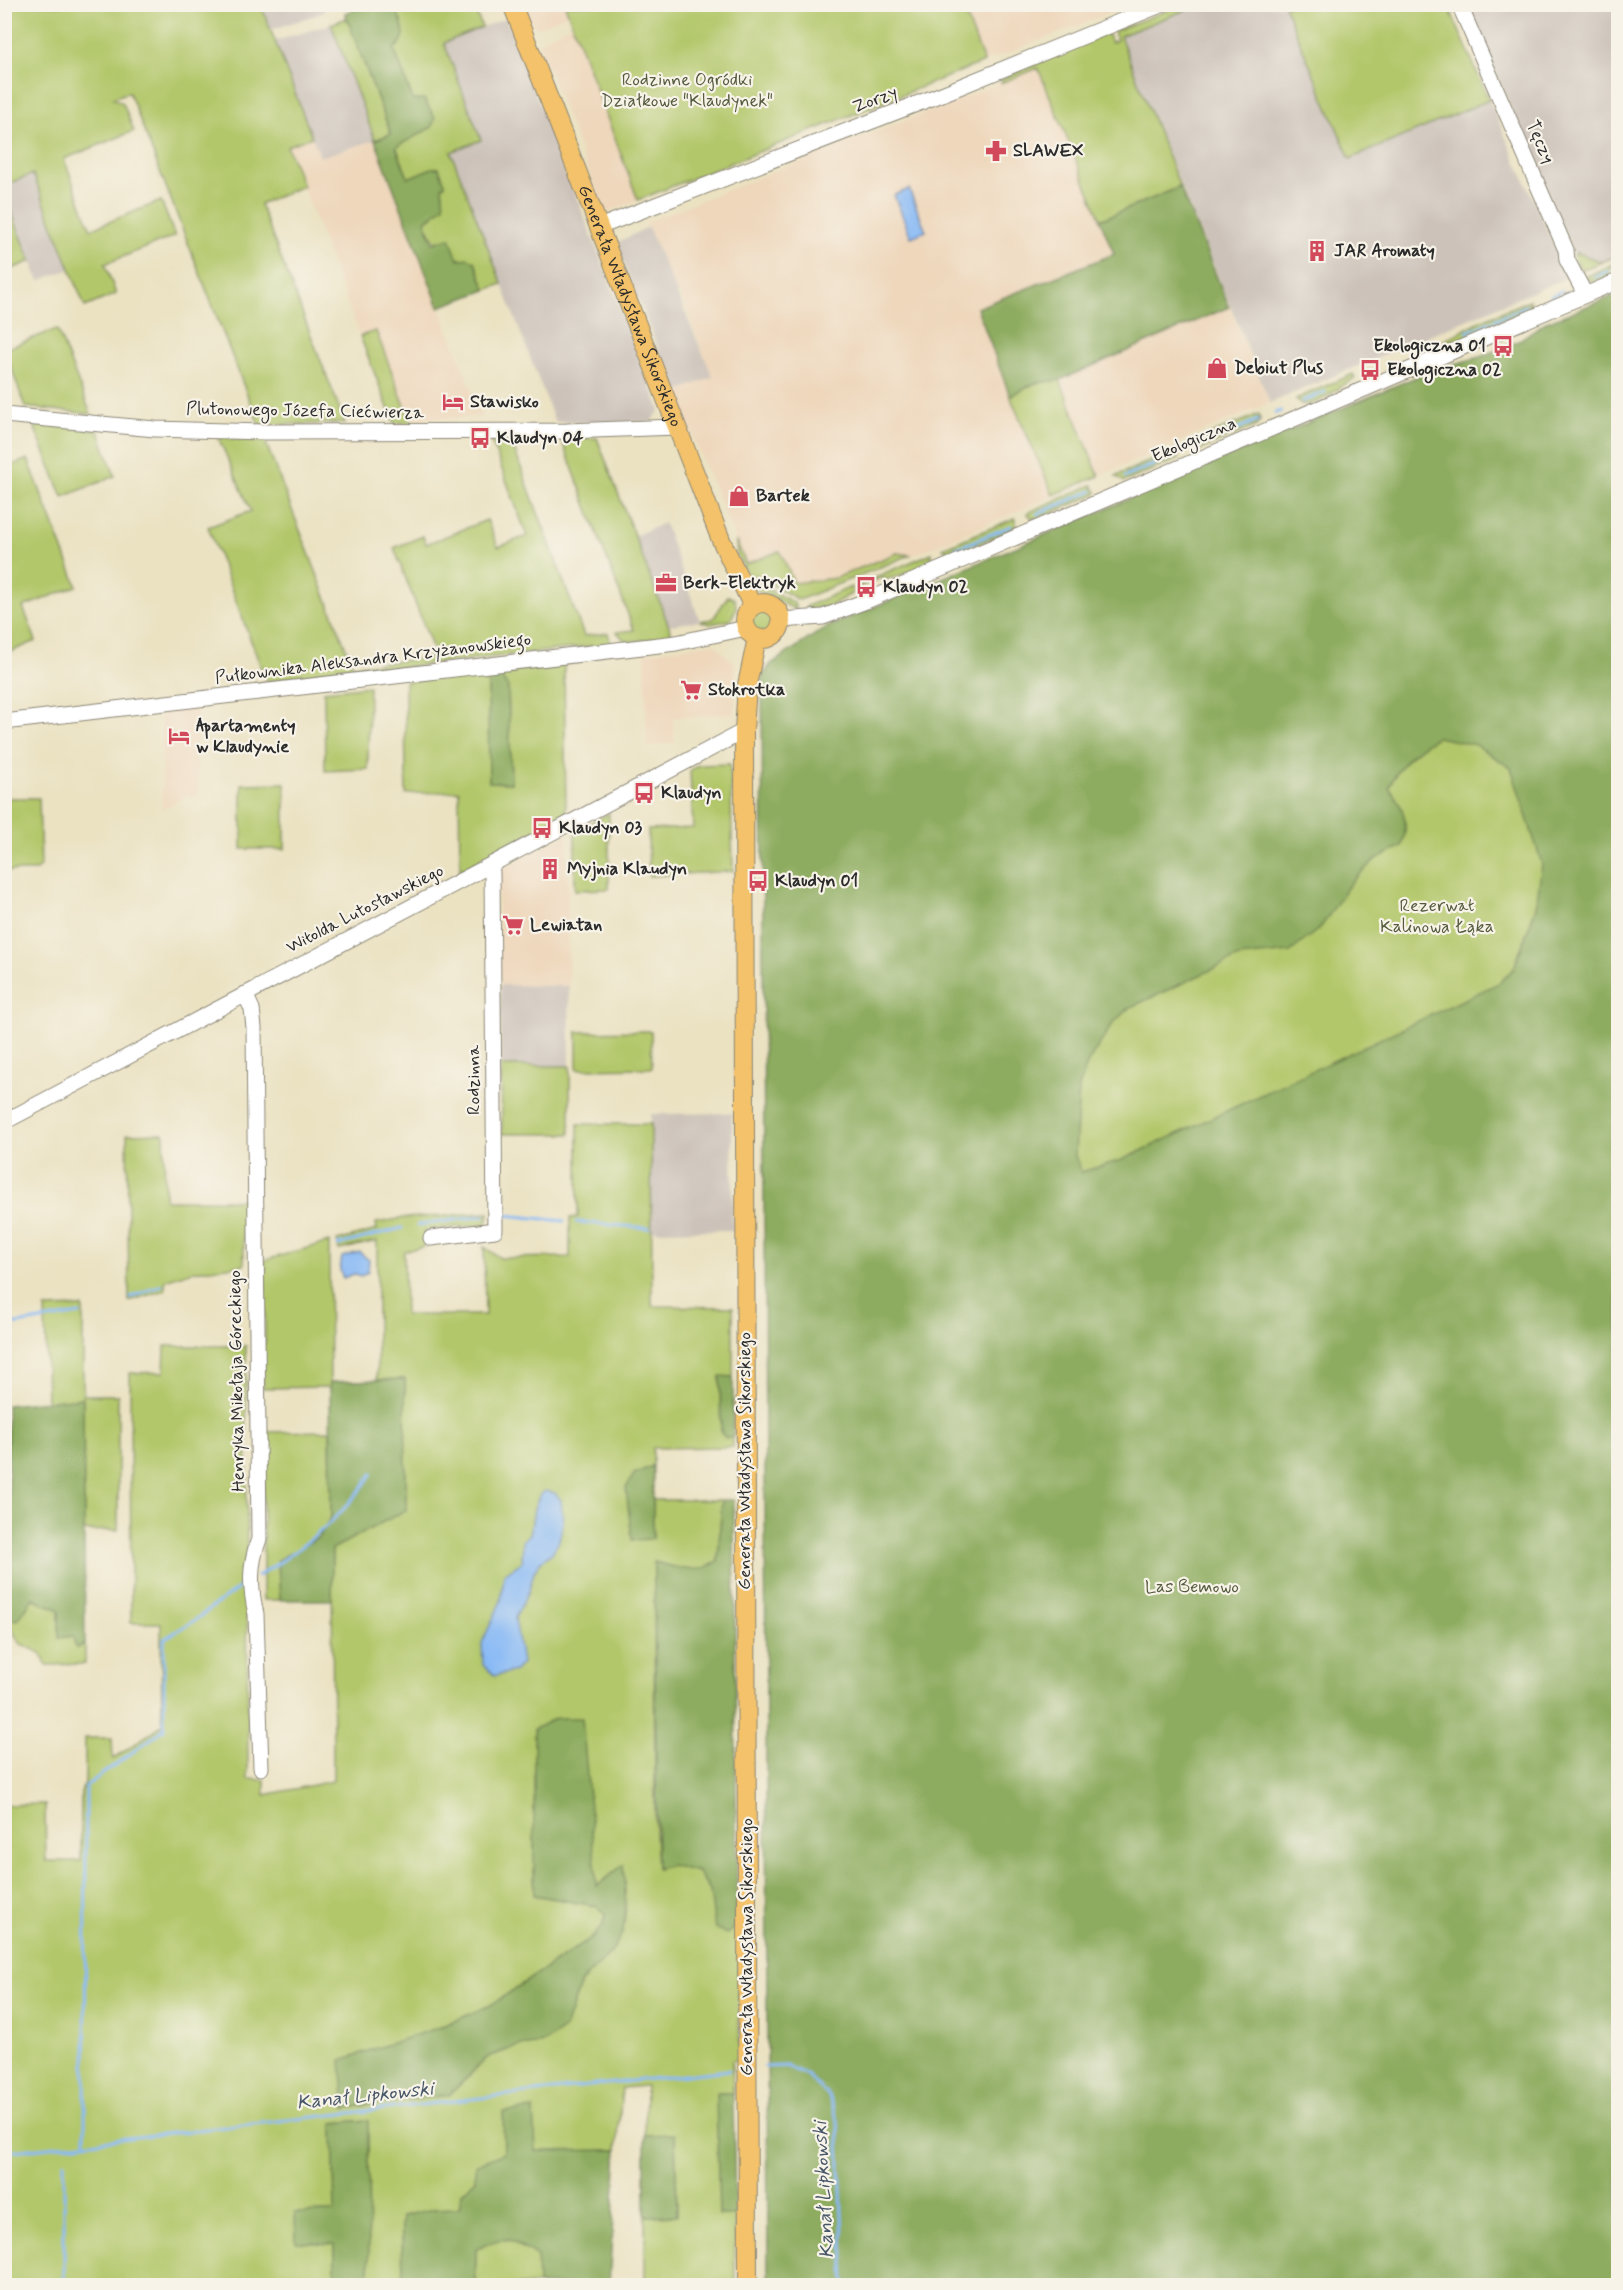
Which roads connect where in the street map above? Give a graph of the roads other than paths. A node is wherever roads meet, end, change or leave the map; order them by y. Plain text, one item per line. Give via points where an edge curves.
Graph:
1 (512, 4) edge
2 (1163, 4) edge
3 (1459, 4) edge
4 (599, 227) junction
5 (1618, 281) edge
6 (1585, 294) junction
7 (4, 415) edge
8 (677, 427) junction
9 (752, 605) junction
10 (781, 620) junction
11 (751, 633) junction
12 (4, 722) edge
13 (744, 731) junction
14 (489, 867) junction
15 (245, 994) junction
16 (4, 1122) edge
17 (431, 1238) dead end
18 (261, 1768) dead end
19 (748, 2286) edge

1 - 4 main road, Generała Władysława Sikorskiego
2 - 4 street, Zorzy
3 - 6 street, Tęczy
4 - 8 main road, Generała Władysława Sikorskiego
5 - 6 street, Ekologiczna
6 - 10 street, Ekologiczna via 866,601 823,617
7 - 8 street, Plutonowego Józefa Ciećwierza via 155,429 264,432
8 - 9 main road, Generała Władysława Sikorskiego via 721,540
9 - 10 main road via 769,603 777,609
9 - 11 main road via 745,616
10 - 11 main road via 768,639
11 - 12 street, Pułkownika Aleksandra Krzyżanowskiego
11 - 13 main road, Generała Władysława Sikorskiego
13 - 14 street, Witolda Lutosławskiego
13 - 19 main road, Generała Władysława Sikorskiego
14 - 15 street, Witolda Lutosławskiego
14 - 17 street, Rodzinna via 495,1230
15 - 16 street, Witolda Lutosławskiego
15 - 18 street, Henryka Mikołaja Góreckiego via 254,1028 259,1539 250,1568 256,1614

